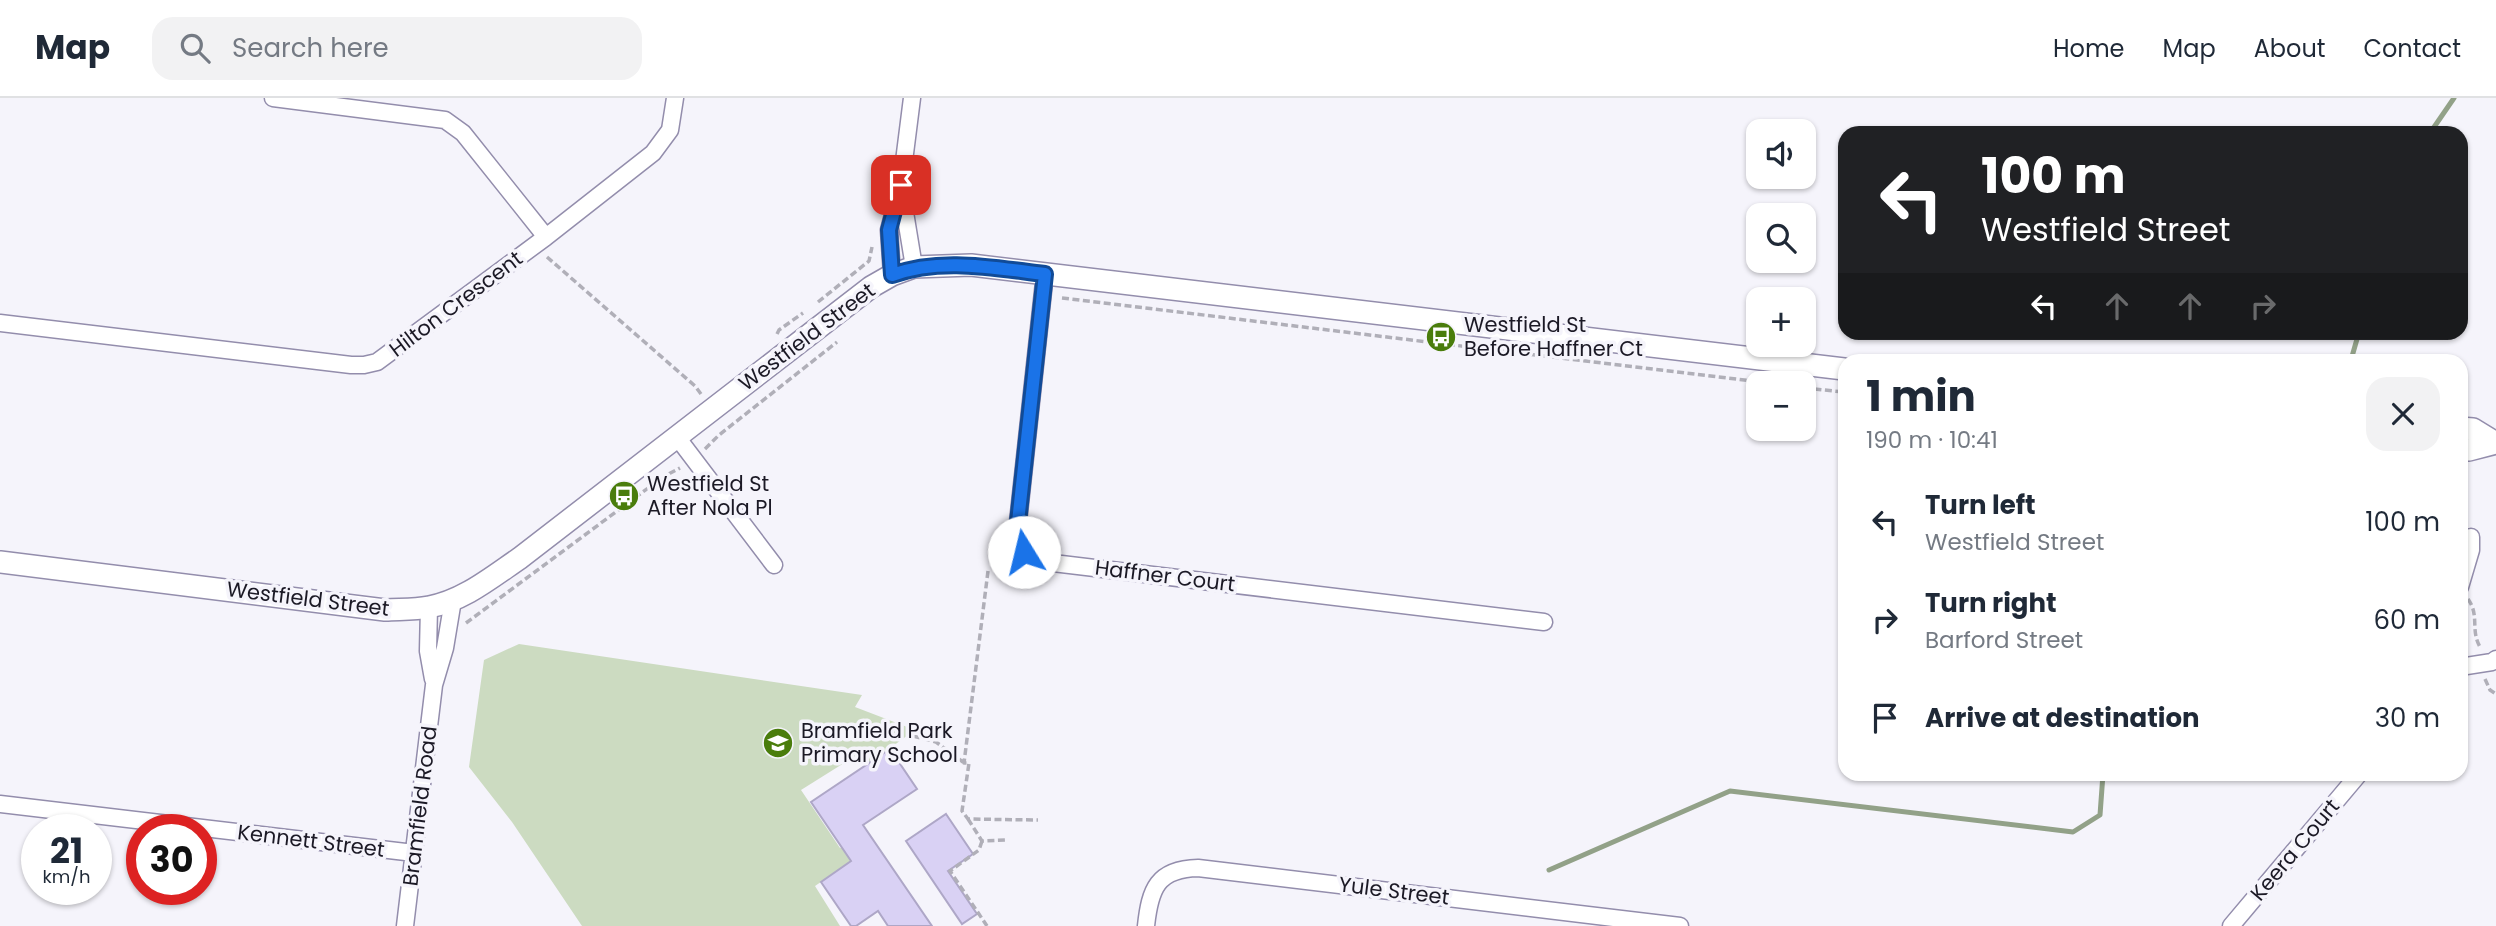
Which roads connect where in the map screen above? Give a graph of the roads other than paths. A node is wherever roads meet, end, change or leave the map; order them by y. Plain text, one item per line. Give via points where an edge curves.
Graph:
1 (273, 98) edge
2 (675, 98) edge
3 (912, 98) edge
4 (901, 185) junction
5 (544, 245) junction
6 (914, 267) junction
7 (1045, 274) junction
8 (892, 275) junction
9 (0, 323) edge
10 (1838, 368) edge
11 (2468, 429) edge
12 (677, 437) junction
13 (2496, 443) edge
14 (2468, 450) edge
15 (2471, 537) dead end
16 (2468, 560) edge
17 (0, 562) edge
18 (774, 565) dead end
19 (453, 600) junction
20 (429, 607) junction
21 (1544, 622) dead end
22 (2490, 661) edge
23 (2468, 665) edge
24 (434, 685) junction
25 (2353, 781) edge
26 (0, 804) edge
27 (414, 853) junction
28 (405, 926) edge
29 (1146, 926) edge
30 (1681, 926) edge
31 (2231, 926) edge

1 - 5 street via 444,120 463,132
2 - 5 street, Hilton Crescent via 670,130 661,145
3 - 4 street
4 - 6 street
4 - 8 street via 889,230
5 - 9 street, Hilton Crescent via 392,352 364,365
6 - 7 main road, Westfield Street via 971,265
6 - 8 main road, Westfield Street
7 - 10 main road, Westfield Street
7 - 21 street, Haffner Court via 1018,522 1024,552 1053,563
8 - 12 main road, Westfield Street
11 - 13 main road
12 - 18 street
12 - 19 main road, Westfield Street via 520,558
13 - 14 main road
15 - 16 street
17 - 20 main road, Westfield Street via 385,610
19 - 20 main road, Westfield Street
19 - 24 street, Bramfield Road
20 - 24 street, Bramfield Road via 428,651
22 - 23 street
24 - 27 street, Bramfield Road
25 - 31 street, Keera Court
26 - 27 street, Kennett Street
27 - 28 street, Bramfield Road
29 - 30 street, Yule Street via 1148,903 1158,881 1177,869 1198,868

